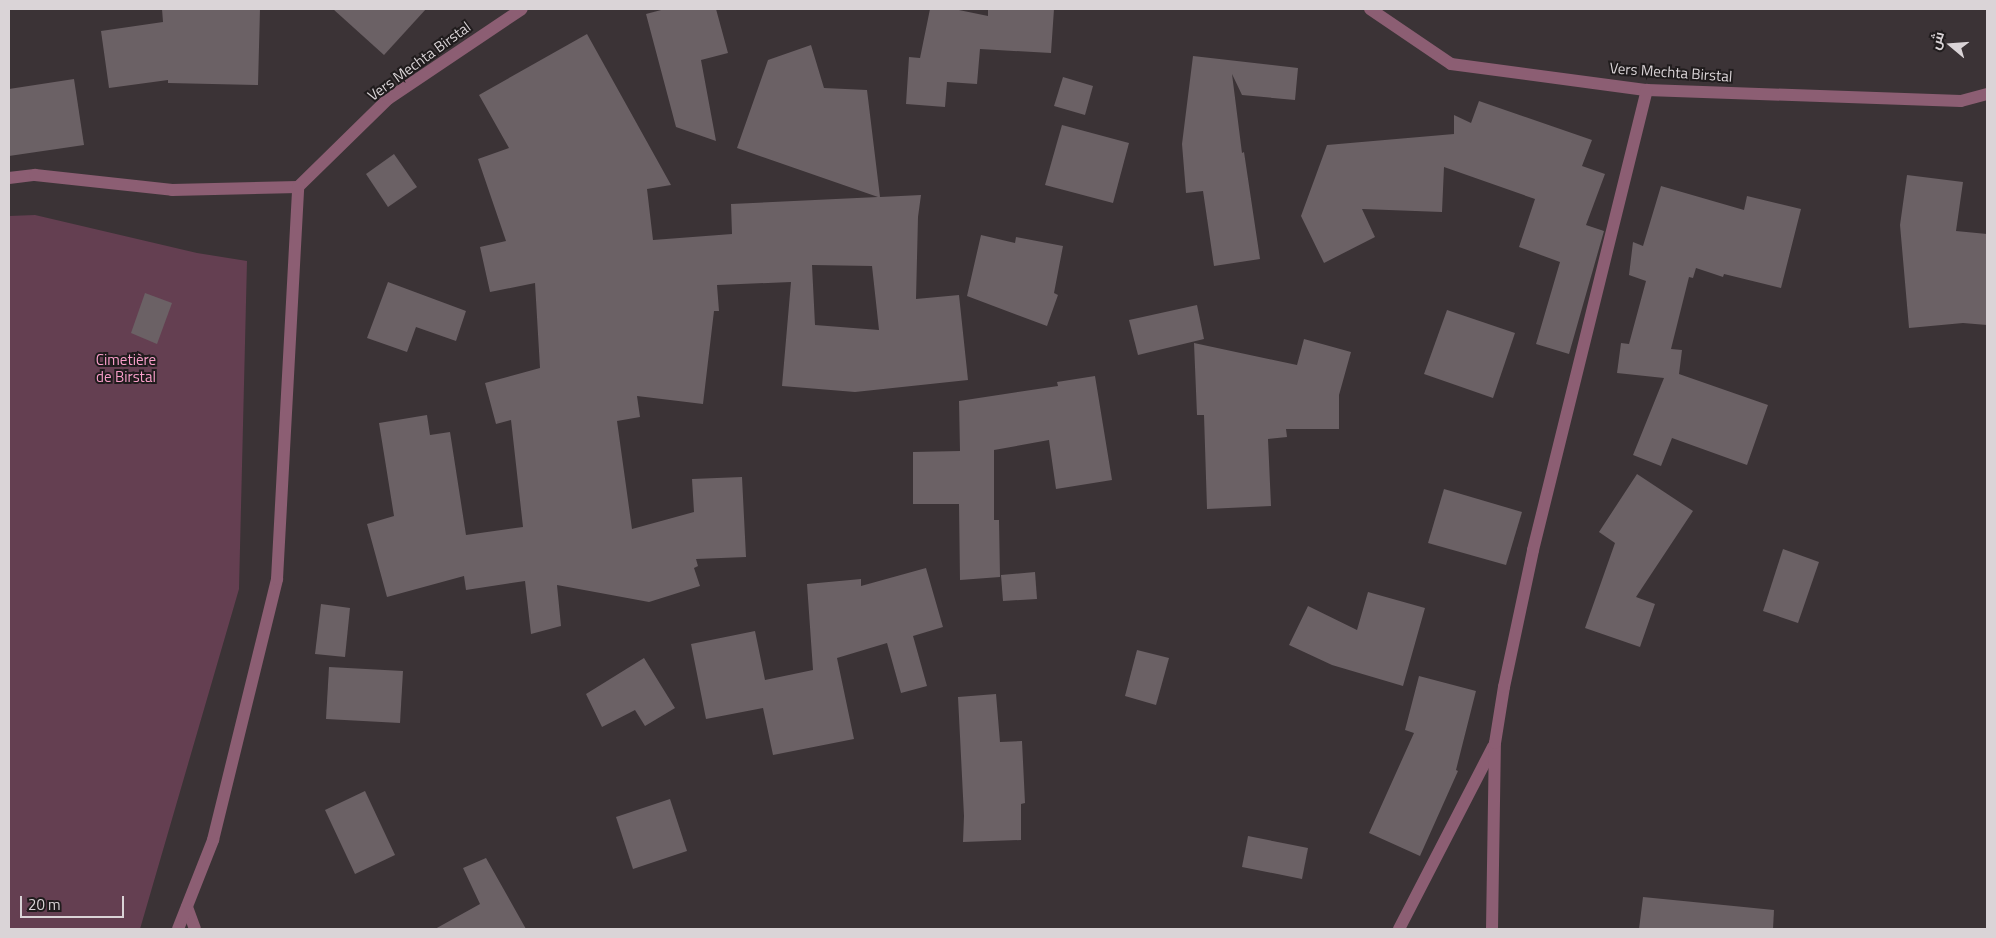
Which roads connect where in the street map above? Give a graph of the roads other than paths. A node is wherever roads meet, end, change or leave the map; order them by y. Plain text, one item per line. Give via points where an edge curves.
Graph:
1 (522, 9) edge
2 (1370, 9) edge
3 (1647, 90) junction
4 (1987, 94) edge
5 (9, 178) edge
6 (298, 188) junction
7 (1495, 743) junction
8 (187, 907) junction
9 (178, 929) edge
10 (195, 929) edge
11 (1399, 929) edge
12 (1492, 929) edge

1 - 6 street, Vers Mechta Birstal via 388,100
2 - 3 street, Vers Mechta Birstal via 1451,64
3 - 4 street, Vers Mechta Birstal via 1961,101
3 - 7 street via 1533,550
5 - 6 street via 35,175 172,190
6 - 8 street via 277,579 213,840
7 - 11 street
7 - 12 street
8 - 9 street
8 - 10 street

